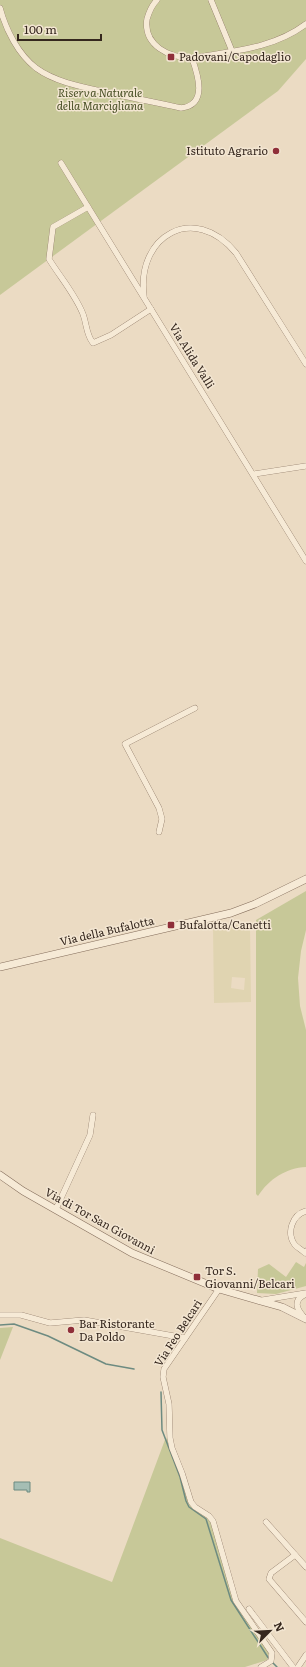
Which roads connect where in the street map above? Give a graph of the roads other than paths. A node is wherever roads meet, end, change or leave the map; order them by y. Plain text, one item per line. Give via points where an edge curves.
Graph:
1 (157, 0) edge
2 (211, 0) edge
3 (0, 8) edge
4 (306, 24) edge
5 (232, 51) junction
6 (192, 58) junction
7 (61, 163) dead end
8 (88, 206) junction
9 (144, 299) junction
10 (150, 309) junction
11 (306, 364) edge
12 (306, 466) edge
13 (254, 474) junction
14 (306, 561) edge
15 (195, 708) dead end
16 (159, 832) dead end
17 (306, 879) edge
18 (0, 967) edge
19 (93, 1115) dead end
20 (0, 1175) edge
21 (56, 1209) junction
22 (306, 1212) edge
23 (306, 1251) edge
24 (219, 1290) junction
25 (306, 1293) edge
26 (259, 1301) junction
27 (0, 1315) edge
28 (305, 1318) edge
29 (185, 1338) junction
30 (266, 1522) dead end
31 (294, 1554) junction
32 (306, 1567) edge
33 (249, 1609) dead end
34 (306, 1622) edge
35 (274, 1644) junction
36 (269, 1648) junction
37 (306, 1655) edge
38 (261, 1667) edge
39 (293, 1667) edge
40 (298, 1667) edge

1 - 6 street via 148,18 147,28 152,41 168,54
2 - 5 street
3 - 6 street via 11,36 23,55 37,68 59,80 185,108 194,101 200,88
4 - 5 street via 283,38 262,46
5 - 6 street
7 - 8 street, Via Alida Valli
8 - 9 street, Via Alida Valli
8 - 10 street via 53,227 49,259 83,314 88,336 93,343 111,335
9 - 10 street, Via Alida Valli
9 - 11 street via 143,273 148,258 159,242 182,228 207,231 236,253
10 - 13 street, Via Alida Valli
12 - 13 street
13 - 14 street, Via Alida Valli
15 - 16 street via 125,744 159,808 162,819
17 - 18 street, Via della Bufalotta via 231,913
19 - 21 street via 90,1136
20 - 21 street, Via di Tor San Giovanni
21 - 24 street, Via di Tor San Giovanni via 132,1253
22 - 23 street via 299,1213 291,1228 291,1237 295,1244 305,1253
24 - 26 street, Via di Tor San Giovanni
24 - 29 street, Via Feo Belcari
25 - 26 street
25 - 28 street via 296,1304
26 - 28 street, Via di Tor San Giovanni via 282,1307
27 - 29 street via 22,1315 50,1323 84,1320
29 - 36 street, Via Feo Belcari via 163,1374 169,1404 172,1448 191,1502 209,1516 214,1524 236,1601
30 - 31 street
31 - 32 street
31 - 34 street via 271,1573 269,1579
33 - 35 street
35 - 36 street
35 - 39 street
36 - 38 street via 272,1660
37 - 40 street

